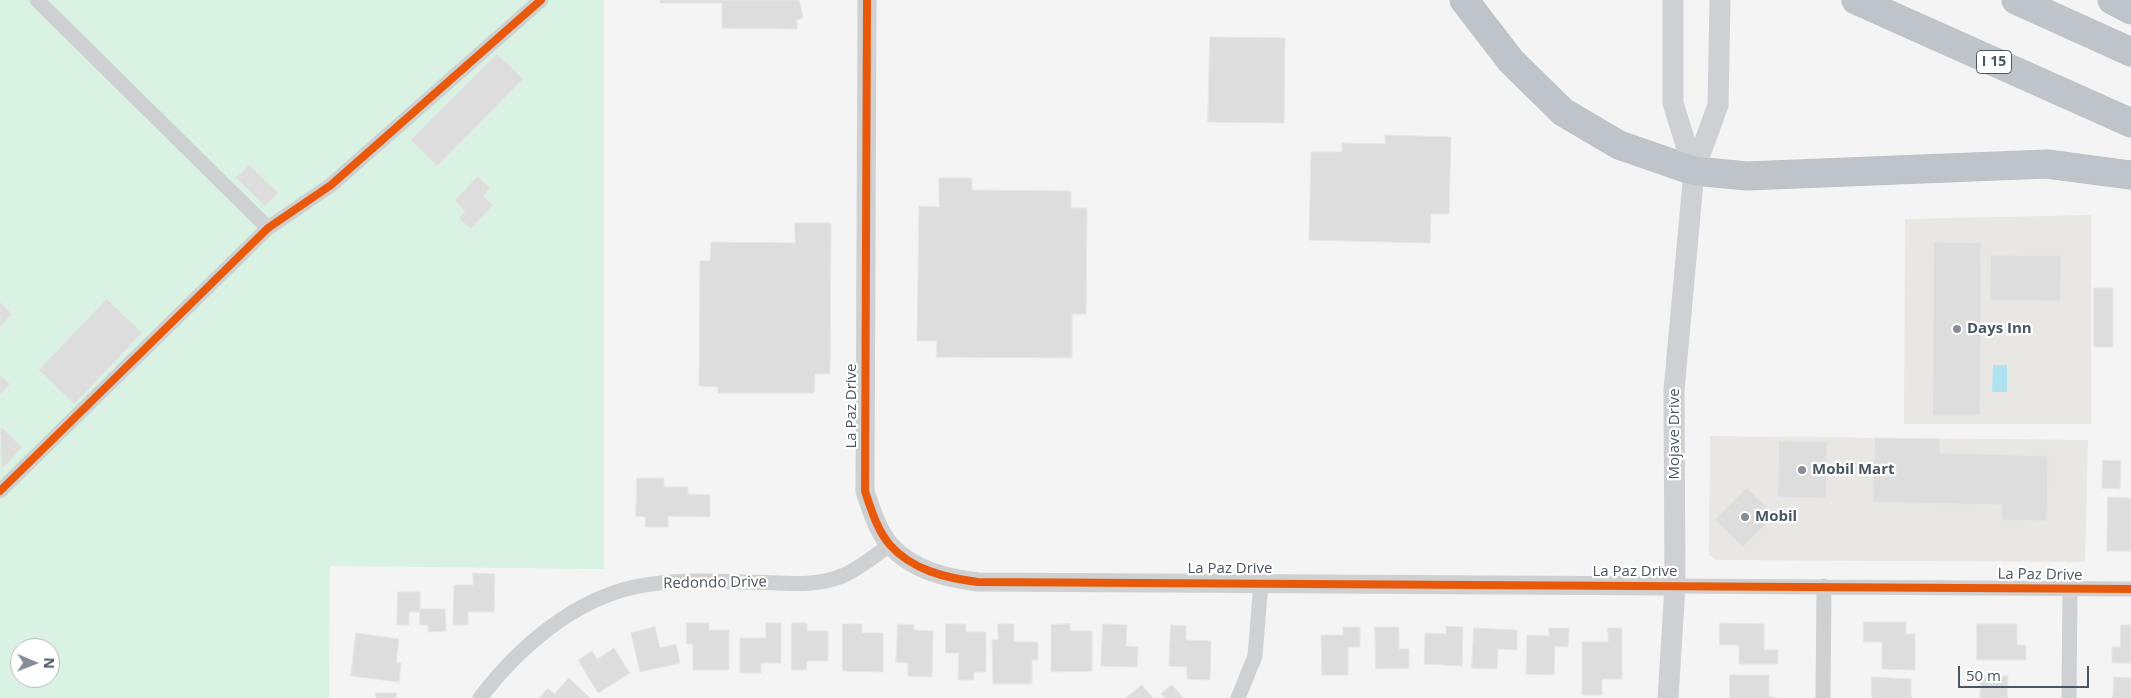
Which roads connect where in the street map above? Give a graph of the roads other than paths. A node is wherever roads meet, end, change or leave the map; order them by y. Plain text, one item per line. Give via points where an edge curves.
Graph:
1 (37, 0) edge
2 (541, 0) edge
3 (866, 0) edge
4 (1464, 0) edge
5 (1720, 0) edge
6 (1856, 0) edge
7 (2016, 0) edge
8 (2112, 0) edge
9 (1673, 5) edge
10 (2131, 10) edge
11 (2131, 52) edge
12 (2131, 123) edge
13 (1694, 171) junction
14 (2131, 175) edge
15 (268, 228) junction
16 (0, 491) edge
17 (890, 545) junction
18 (1260, 582) junction
19 (1675, 586) junction
20 (1824, 586) junction
21 (2070, 589) junction
22 (2131, 589) edge
23 (480, 698) edge
24 (1238, 698) edge
25 (1668, 698) edge
26 (1822, 698) edge
27 (2069, 698) edge

1 - 15 street
2 - 15 street via 331,185
3 - 17 street, La Paz Drive via 865,491 874,518
4 - 13 highway via 1511,61 1563,112 1619,145
5 - 13 main road, Mojave Drive via 1718,106
6 - 12 highway, I 15
7 - 11 highway
8 - 10 highway
9 - 13 main road, Mojave Drive via 1673,104
13 - 14 highway via 1747,176 2047,164
13 - 19 main road, Mojave Drive via 1674,390
15 - 16 street
17 - 18 street, La Paz Drive via 916,565 944,578 978,582
17 - 23 street, Redondo Drive via 843,576 820,583 685,581 634,587 596,601 560,620 524,649
18 - 19 street, La Paz Drive
18 - 24 street via 1255,656
19 - 20 street, La Paz Drive
19 - 25 main road, Mojave Drive
20 - 21 street, La Paz Drive
20 - 26 street
21 - 22 street, La Paz Drive
21 - 27 street

